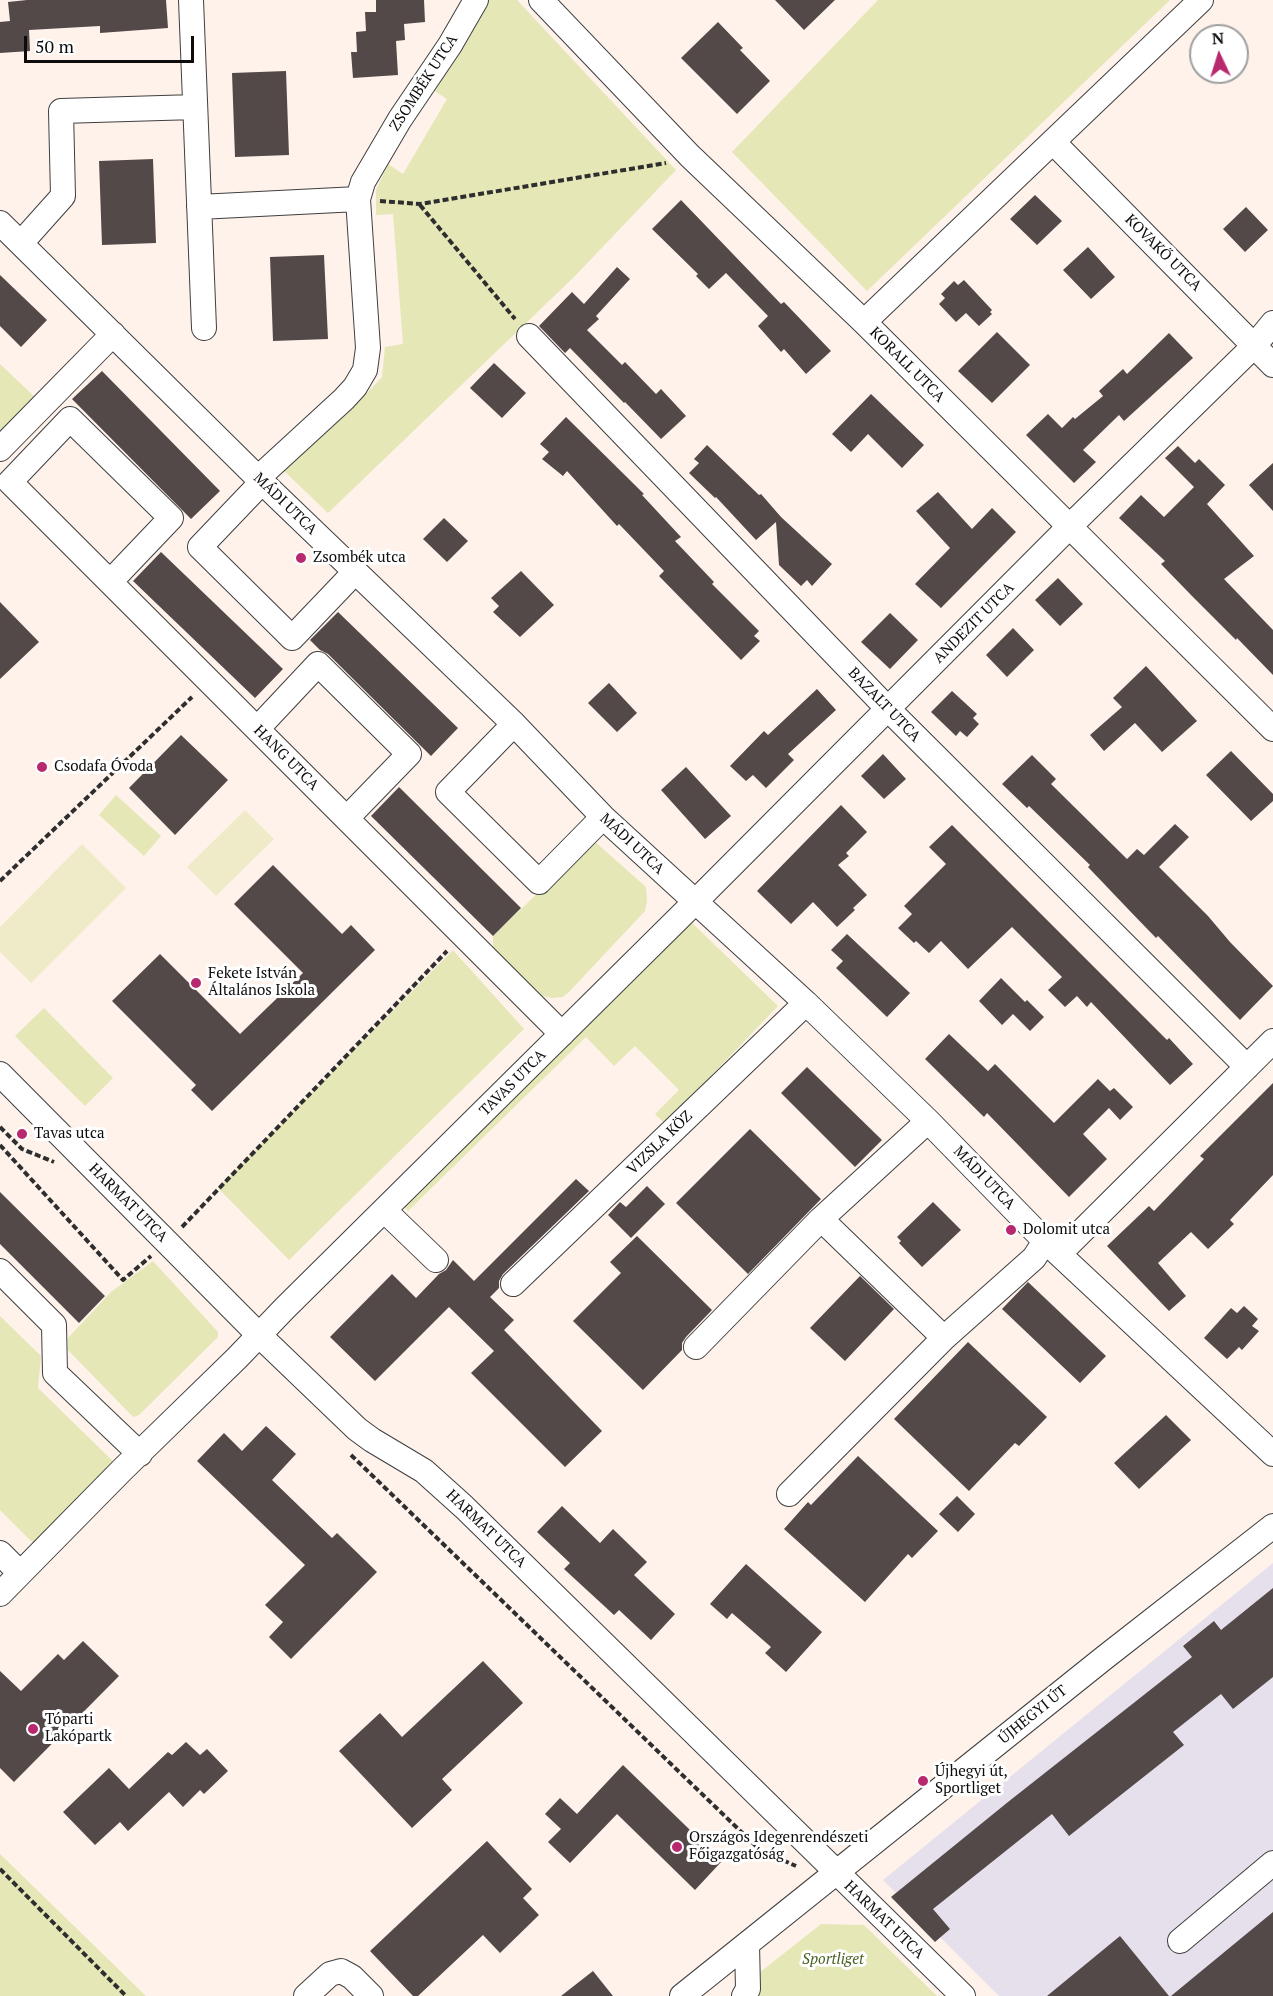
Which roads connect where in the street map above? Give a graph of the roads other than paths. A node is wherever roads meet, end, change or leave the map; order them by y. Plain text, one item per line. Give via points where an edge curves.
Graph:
1 (191, 0) edge
2 (476, 0) edge
3 (542, 0) edge
4 (1201, 0) edge
5 (195, 107) junction
6 (1053, 142) junction
7 (358, 199) junction
8 (199, 207) junction
9 (0, 223) edge
10 (21, 243) junction
11 (864, 322) junction
12 (1273, 323) edge
13 (204, 328) dead end
14 (114, 334) junction
15 (529, 336) road end
16 (1254, 346) junction
17 (1273, 365) edge
18 (0, 449) edge
19 (260, 480) junction
20 (1070, 526) junction
21 (355, 572) junction
22 (110, 582) junction
23 (888, 710) junction
24 (514, 724) junction
25 (257, 729) junction
26 (1273, 729) edge
27 (347, 818) junction
28 (603, 818) junction
29 (695, 902) junction
30 (807, 1003) junction
31 (562, 1034) junction
32 (1273, 1041) edge
33 (1247, 1067) junction
34 (0, 1074) edge
35 (927, 1121) junction
36 (385, 1211) junction
37 (821, 1220) junction
38 (1052, 1247) junction
39 (436, 1260) dead end
40 (0, 1271) edge
41 (513, 1284) dead end
42 (944, 1338) junction
43 (252, 1343) junction
44 (696, 1347) dead end
45 (140, 1454) junction
46 (1273, 1454) edge
47 (789, 1494) dead end
48 (1273, 1526) edge
49 (0, 1552) edge
50 (20, 1573) junction
51 (0, 1594) edge
52 (1273, 1863) edge
53 (831, 1877) junction
54 (1180, 1941) dead end
55 (747, 1944) junction
56 (306, 1996) edge
57 (371, 1996) edge
58 (682, 1996) edge
59 (744, 1996) edge
60 (963, 1996) edge

1 - 5 street
2 - 7 street, ZSOMBÉK UTCA via 371,165
3 - 11 street, KORALL UTCA via 690,156
4 - 6 street
5 - 8 street
5 - 10 street via 62,111 63,196
6 - 11 street
6 - 16 street, KOVAKŐ UTCA
7 - 8 street
7 - 19 street, ZSOMBÉK UTCA via 367,364 344,399
8 - 13 street
9 - 10 street, MÁDI UTCA
10 - 14 street, MÁDI UTCA
11 - 20 street, KORALL UTCA
12 - 16 street, ANDEZIT UTCA
14 - 18 street
14 - 19 street, MÁDI UTCA
15 - 23 street, BAZALT UTCA
16 - 17 street, KOVAKŐ UTCA
16 - 20 street, ANDEZIT UTCA
19 - 21 street, MÁDI UTCA
19 - 21 street, ZSOMBÉK UTCA via 200,547 292,638
20 - 23 street, ANDEZIT UTCA
20 - 26 street, KORALL UTCA
21 - 24 street, MÁDI UTCA
22 - 22 street, HANG UTCA via 10,482 70,419 171,518
22 - 25 street, HANG UTCA
23 - 29 street, ANDEZIT UTCA
23 - 33 street, BAZALT UTCA
24 - 28 street, MÁDI UTCA
24 - 28 street via 448,792 538,882
25 - 27 street, HANG UTCA
25 - 27 street via 318,664 409,753
27 - 31 street, HANG UTCA
28 - 29 street, MÁDI UTCA
29 - 30 street, MÁDI UTCA
29 - 31 street, TAVAS UTCA
30 - 35 street, MÁDI UTCA
30 - 41 street, VIZSLA KÖZ
31 - 36 street, TAVAS UTCA
32 - 33 street
33 - 38 street
34 - 43 street, HARMAT UTCA
35 - 37 street
35 - 38 street, MÁDI UTCA
36 - 39 street
36 - 43 street, TAVAS UTCA
37 - 42 street
37 - 44 street
38 - 42 street via 1034,1258
38 - 46 street, MÁDI UTCA
40 - 45 street via 54,1325 55,1374
42 - 47 street
43 - 45 street, TAVAS UTCA
43 - 53 street, HARMAT UTCA via 357,1430 424,1471 464,1507
45 - 50 street, TAVAS UTCA
48 - 53 street, ÚJHEGYI ÚT
49 - 50 street
50 - 51 street, TAVAS UTCA
52 - 54 street
53 - 55 street, ÚJHEGYI ÚT
53 - 60 street, HARMAT UTCA
55 - 58 street, ÚJHEGYI ÚT
55 - 59 street via 748,1989
56 - 57 street via 330,1974 341,1971

